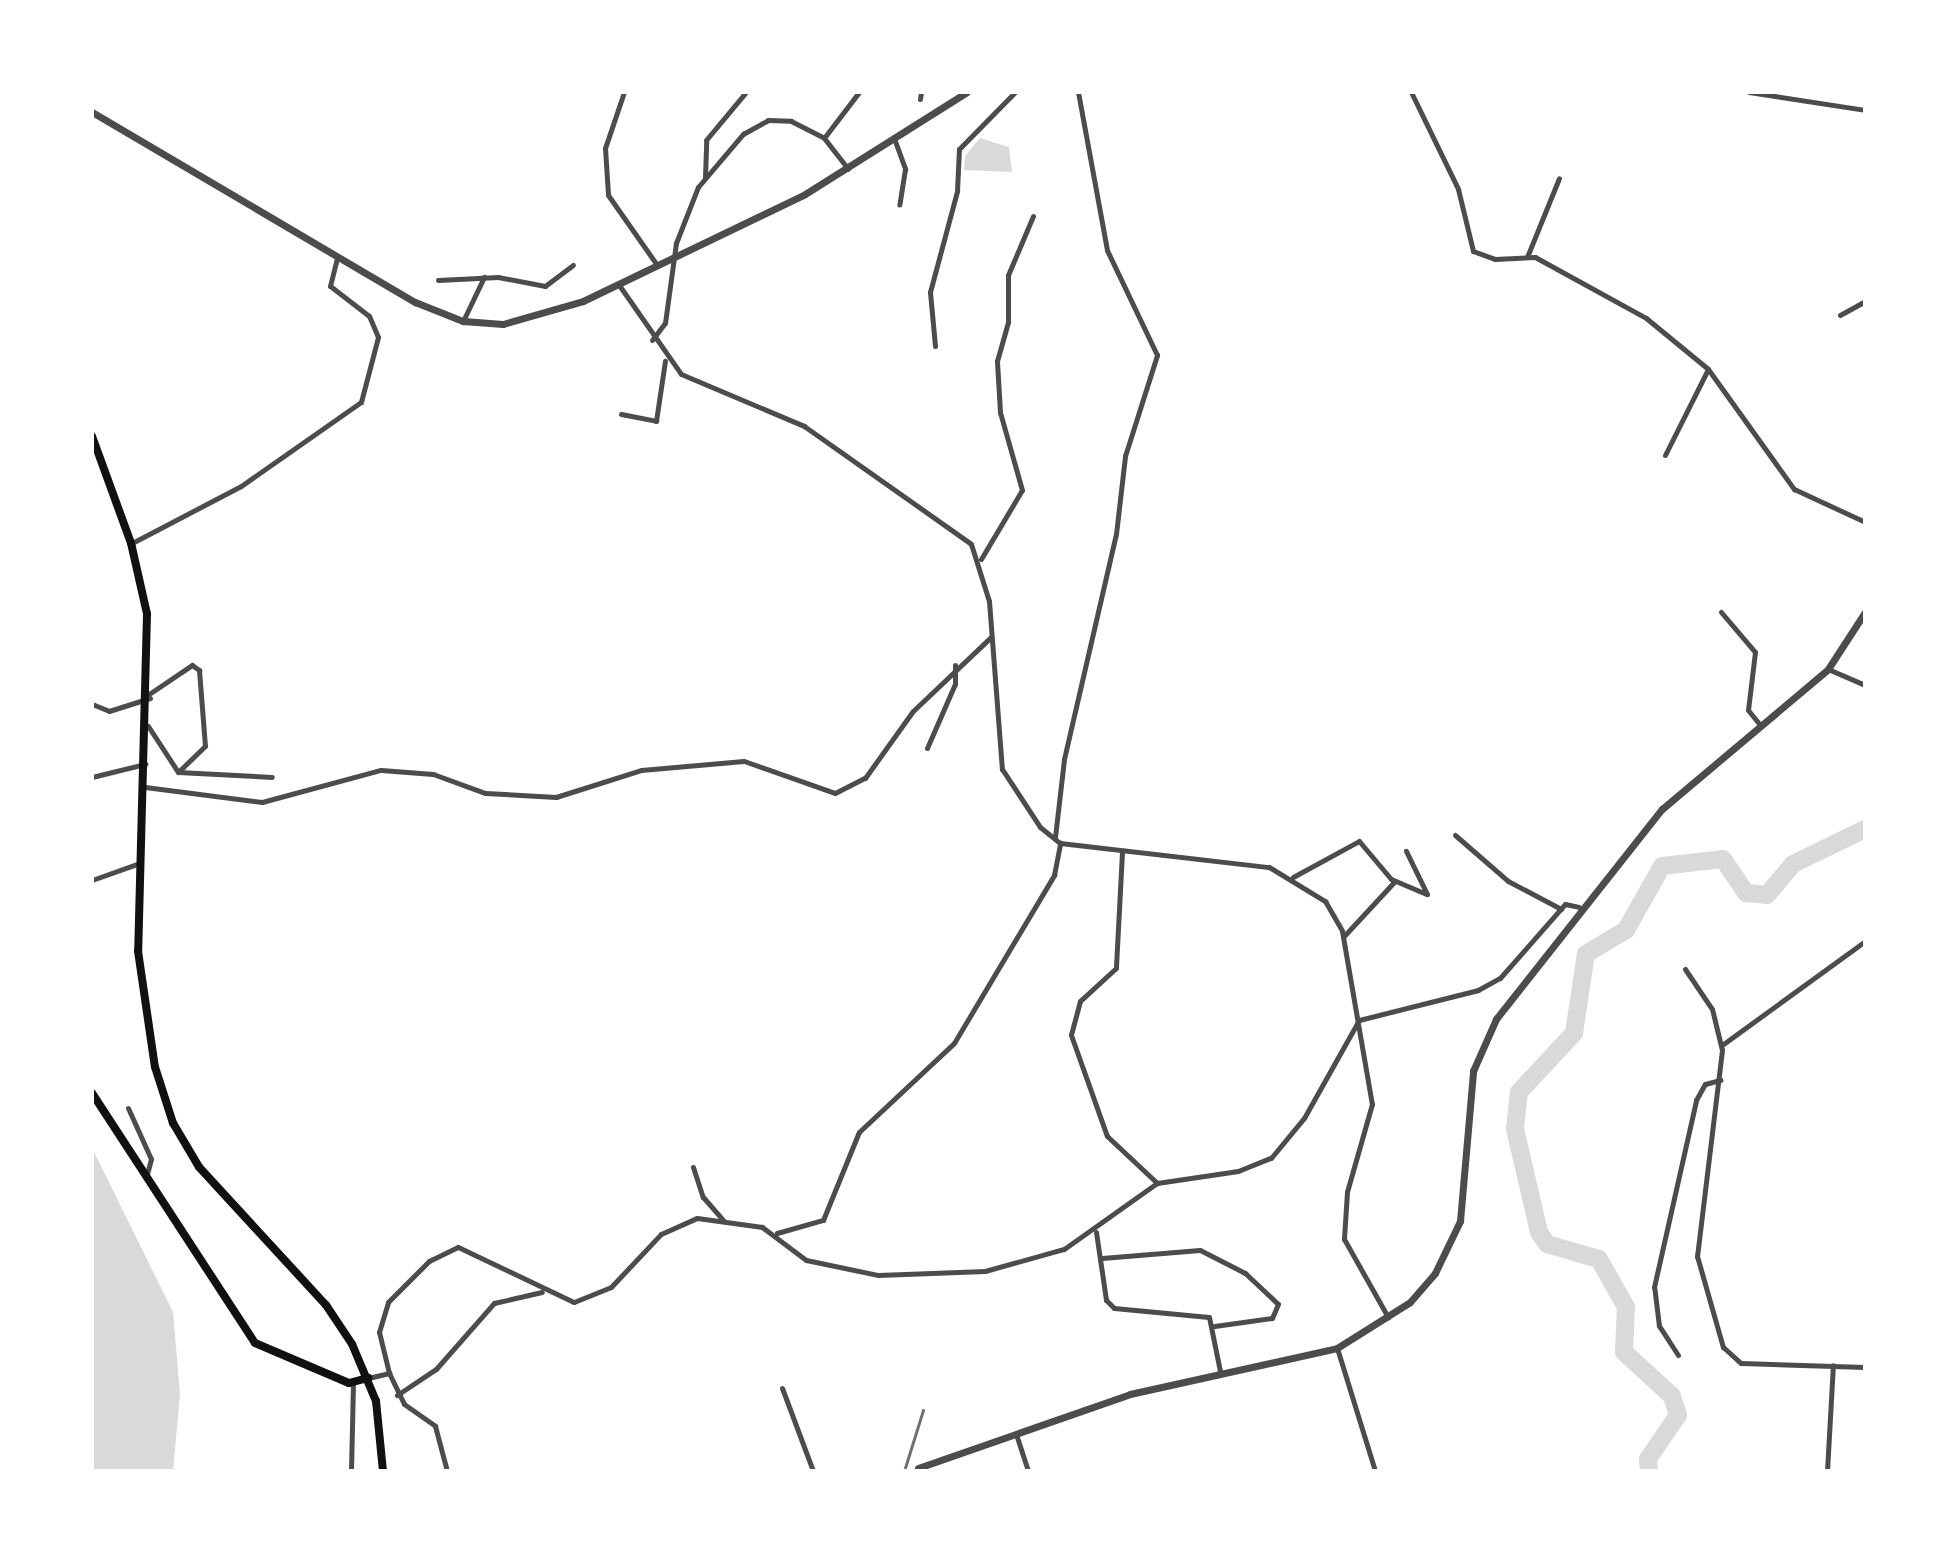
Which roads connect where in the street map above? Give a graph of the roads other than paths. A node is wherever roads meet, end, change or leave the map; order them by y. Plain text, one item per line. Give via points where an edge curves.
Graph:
1 (624, 92) edge
2 (746, 92) edge
3 (859, 92) edge
4 (967, 92) edge
5 (1015, 92) edge
6 (1078, 92) edge
7 (1411, 92) edge
8 (1749, 92) edge
9 (1865, 110) edge
10 (92, 112) edge
11 (824, 138) junction
12 (895, 141) junction
13 (848, 170) junction
14 (705, 177) junction
15 (1559, 178) dead end
16 (899, 205) dead end
17 (1033, 216) dead end
18 (672, 256) junction
19 (337, 258) junction
20 (1527, 258) junction
21 (573, 265) dead end
22 (657, 265) junction
23 (484, 277) junction
24 (438, 280) dead end
25 (619, 285) junction
26 (1865, 301) edge
27 (1840, 315) dead end
28 (463, 321) junction
29 (652, 340) junction
30 (935, 346) dead end
31 (665, 360) junction
32 (1708, 369) junction
33 (621, 414) dead end
34 (92, 436) edge
35 (1665, 455) dead end
36 (1865, 522) edge
37 (131, 543) junction
38 (980, 560) junction
39 (1721, 612) dead end
40 (1865, 612) edge
41 (991, 637) junction
42 (955, 665) junction
43 (1828, 669) junction
44 (1865, 685) edge
45 (149, 696) junction
46 (92, 704) edge
47 (1760, 725) junction
48 (148, 726) junction
49 (927, 748) dead end
50 (147, 764) junction
51 (178, 772) junction
52 (92, 777) edge
53 (272, 777) dead end
54 (145, 787) junction
55 (1455, 835) dead end
56 (1058, 840) junction
57 (1406, 851) dead end
58 (1122, 852) junction
59 (141, 863) junction
60 (1293, 877) junction
61 (92, 880) edge
62 (1395, 881) junction
63 (1579, 907) junction
64 (1561, 909) junction
65 (1343, 937) junction
66 (1865, 941) edge
67 (1685, 969) dead end
68 (1359, 1020) junction
69 (1722, 1045) junction
70 (1720, 1080) junction
71 (92, 1093) edge
72 (128, 1108) dead end
73 (693, 1167) dead end
74 (147, 1174) junction
75 (1157, 1183) junction
76 (724, 1221) junction
77 (1096, 1232) junction
78 (777, 1233) junction
79 (1102, 1258) junction
80 (543, 1292) junction
81 (1389, 1319) junction
82 (1215, 1326) junction
83 (1337, 1348) junction
84 (1678, 1355) dead end
85 (1833, 1365) junction
86 (1865, 1367) edge
87 (1220, 1371) junction
88 (389, 1373) junction
89 (368, 1378) junction
90 (353, 1384) junction
91 (782, 1388) dead end
92 (397, 1395) junction
93 (1016, 1434) junction
94 (918, 1468) dead end
95 (351, 1471) edge
96 (383, 1471) edge
97 (447, 1471) edge
98 (813, 1471) edge
99 (1028, 1471) edge
100 (1375, 1471) edge
101 (1827, 1471) edge

1 - 22 street via 605,148 608,195
2 - 14 street via 706,140 700,161
3 - 11 street
4 - 12 street
5 - 30 street via 959,149 957,191 930,292
6 - 56 street via 1107,250 1157,355 1125,456 1116,534 1067,744
7 - 20 street via 1458,189 1473,251
8 - 9 street
10 - 19 street
11 - 13 street
11 - 14 street via 791,121 768,120
12 - 13 street
12 - 16 street via 905,169
13 - 18 street
14 - 18 street
15 - 20 street
17 - 38 street via 1008,275 1008,322 997,361 1000,412 1022,490
18 - 22 street
18 - 29 street via 665,323
19 - 28 street
19 - 37 street via 330,286 369,316 378,337 361,402 241,486
20 - 32 street via 1646,318
21 - 23 street via 545,286
22 - 25 street
23 - 24 street
23 - 28 street
25 - 28 street via 523,322
25 - 29 street
26 - 27 street
29 - 31 street
31 - 33 street via 656,421
31 - 38 street via 697,383 804,426 847,452 964,536
32 - 35 street
32 - 36 street via 1794,489
34 - 37 main road
37 - 45 main road via 147,614
38 - 41 street
39 - 47 street via 1755,652 1748,710
40 - 43 street
41 - 42 street
41 - 56 street via 1005,778 1019,805
42 - 49 street via 955,684
42 - 54 street via 865,778 835,793 744,761 641,770 556,797 485,793 433,774 381,770 262,802
43 - 44 street
43 - 47 street
45 - 46 street via 109,711
45 - 48 main road
45 - 51 street via 192,665 199,670 205,746
47 - 63 street via 1662,809
48 - 50 main road
48 - 51 street
50 - 52 street
50 - 54 main road
51 - 53 street
54 - 59 main road
55 - 64 street via 1508,881
56 - 58 street
56 - 78 street via 1054,875 954,1043 859,1132 823,1220
57 - 62 street via 1430,889 1422,894
58 - 60 street via 1269,867
58 - 75 street via 1116,968 1080,1001 1071,1035 1107,1136
59 - 61 street
59 - 89 main road via 141,998 173,1123 199,1167 334,1316
60 - 62 street via 1359,841
60 - 65 street via 1325,901
62 - 65 street
63 - 64 street
63 - 81 street via 1486,1037 1473,1071 1460,1221 1435,1273
64 - 68 street via 1500,978 1478,990
65 - 68 street
66 - 69 street
67 - 69 street via 1712,1009
68 - 75 street via 1304,1118 1271,1158 1238,1171
68 - 81 street via 1372,1104 1347,1192 1344,1239
69 - 70 street
70 - 84 street via 1705,1084 1696,1100 1654,1287 1659,1326
70 - 85 street via 1697,1256 1723,1347 1741,1363
71 - 74 main road
72 - 74 street via 151,1159
73 - 76 street via 703,1197
74 - 90 main road via 255,1343
75 - 77 street
76 - 78 street
76 - 80 street via 674,1225 611,1287 586,1300
77 - 78 street via 1005,1266 930,1275 824,1267 794,1253
77 - 79 street
79 - 82 street via 1114,1308 1209,1317
79 - 82 street via 1200,1250 1245,1273 1278,1304 1272,1318
80 - 88 street via 473,1251 444,1251 388,1302 379,1332
80 - 92 street via 494,1303 436,1369
81 - 83 street
82 - 87 street
83 - 87 street
83 - 100 street
85 - 86 street
85 - 101 street
87 - 93 street
88 - 89 street
88 - 92 street
89 - 90 main road
89 - 96 main road
90 - 95 street
91 - 98 street
92 - 97 street via 435,1426
93 - 94 street
93 - 99 street

